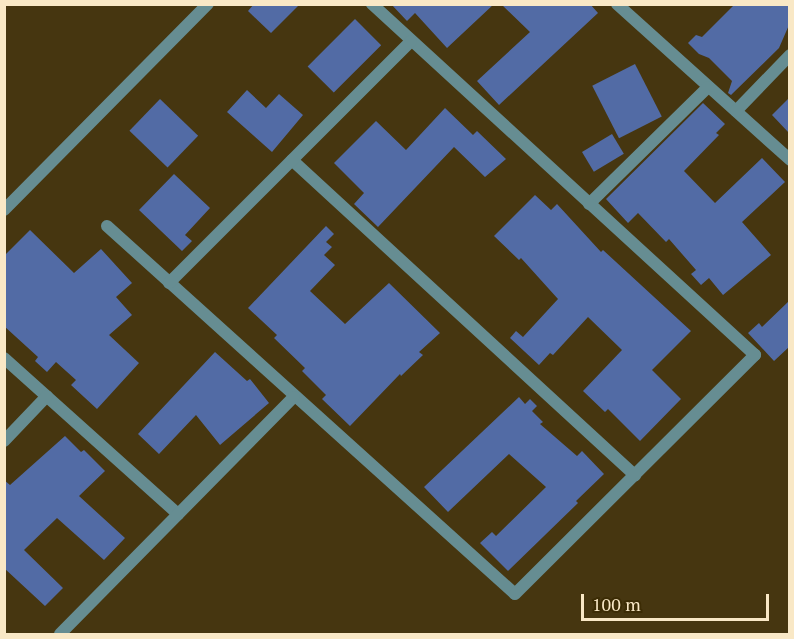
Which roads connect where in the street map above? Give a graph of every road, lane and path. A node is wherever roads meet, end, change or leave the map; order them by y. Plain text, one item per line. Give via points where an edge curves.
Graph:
1 (208, 4) edge
2 (372, 4) edge
3 (617, 4) edge
4 (411, 41) junction
5 (789, 55) edge
6 (708, 87) junction
7 (736, 111) junction
8 (292, 160) junction
9 (789, 160) edge
10 (589, 204) junction
11 (4, 210) edge
12 (107, 226) dead end
13 (169, 283) junction
14 (4, 358) edge
15 (47, 396) junction
16 (294, 397) junction
17 (4, 441) edge
18 (634, 475) junction
19 (178, 514) junction
20 (60, 634) edge

1 - 11 street
2 - 4 street
3 - 6 street
4 - 8 street
4 - 10 street
5 - 7 street
6 - 7 street
6 - 10 street
7 - 9 street
8 - 13 street
8 - 18 street
10 - 18 street via 755,355
12 - 13 street
13 - 16 street
14 - 15 street
15 - 17 street
15 - 19 street
16 - 18 street via 515,594
16 - 19 street
19 - 20 street

